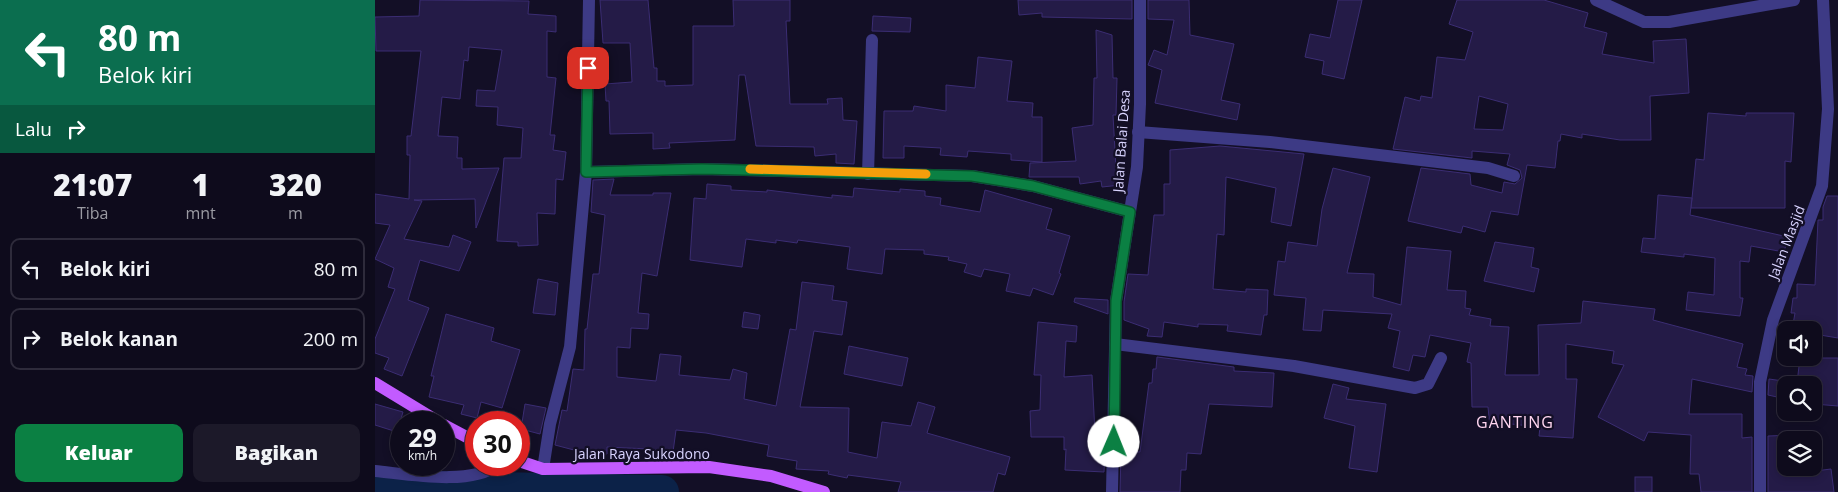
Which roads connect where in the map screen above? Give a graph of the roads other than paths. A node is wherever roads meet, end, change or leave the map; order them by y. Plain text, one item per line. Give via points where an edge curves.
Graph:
1 (589, 0) edge
2 (1140, 0) edge
3 (1596, 0) edge
4 (1794, 0) edge
5 (1823, 0) edge
6 (872, 40) dead end
7 (1138, 132) junction
8 (586, 172) junction
9 (868, 174) junction
10 (1514, 176) dead end
11 (1130, 212) junction
12 (1115, 344) junction
13 (1441, 358) dead end
14 (375, 384) edge
15 (420, 411) edge
16 (530, 465) edge
17 (543, 469) junction
18 (375, 471) edge
19 (465, 475) edge
20 (824, 492) edge
21 (1112, 492) edge
22 (1760, 492) edge

1 - 8 street
2 - 7 street, Jalan Balai Desa
3 - 4 street via 1645,22 1669,22
5 - 22 street, Jalan Masjid via 1828,108 1822,186 1773,320 1760,382
6 - 9 street
7 - 10 street via 1270,142 1488,168
7 - 11 street, Jalan Balai Desa
8 - 9 street via 702,169
8 - 17 street via 570,347
9 - 11 street via 972,176 1033,186
11 - 12 street, Jalan Balai Desa via 1116,301
12 - 13 street via 1294,366 1415,388 1428,384
12 - 21 street, Jalan Balai Desa
14 - 15 main road
16 - 17 main road, Jalan Raya Sukodono
17 - 20 main road, Jalan Raya Sukodono via 709,466 771,476
18 - 19 street

